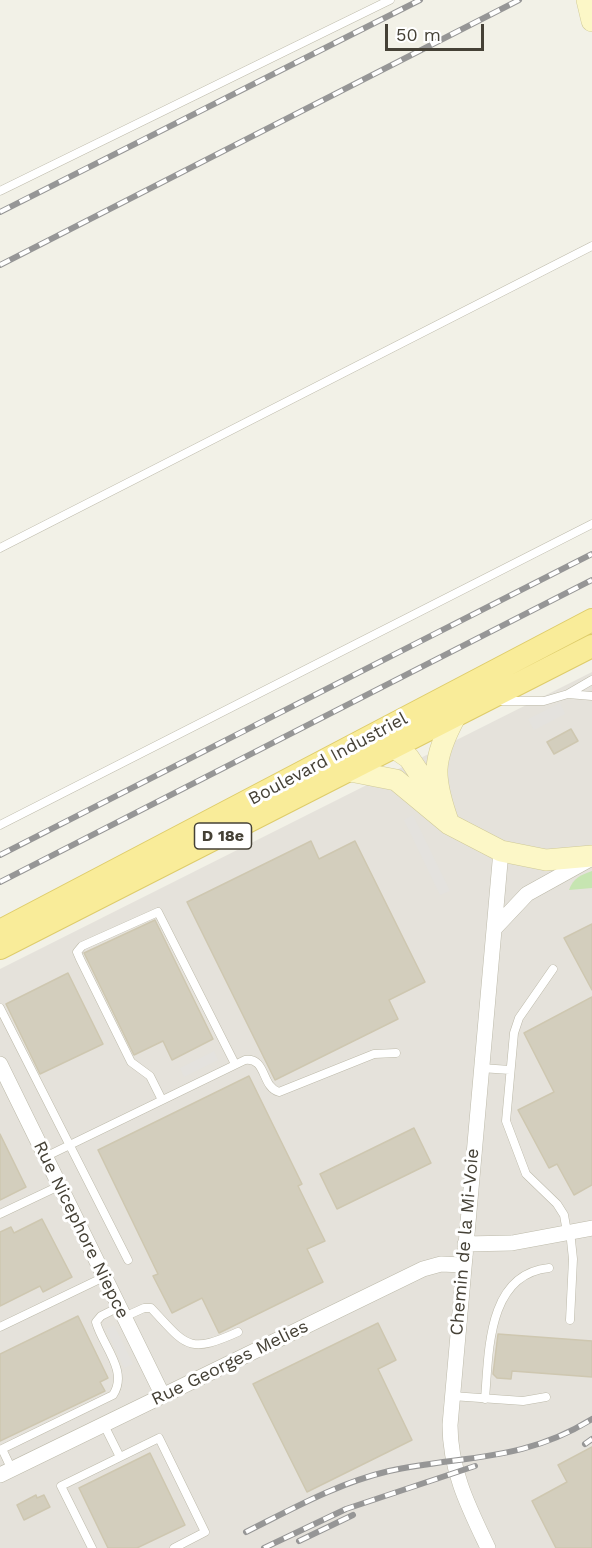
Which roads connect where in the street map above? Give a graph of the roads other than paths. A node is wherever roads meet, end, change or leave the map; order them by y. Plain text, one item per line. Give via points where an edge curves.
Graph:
1 (390, 0) edge
2 (587, 0) edge
3 (592, 21) edge
4 (0, 191) edge
5 (592, 246) edge
6 (592, 524) edge
7 (0, 548) edge
8 (592, 620) edge
9 (592, 646) edge
10 (592, 680) edge
11 (568, 694) junction
12 (592, 696) edge
13 (485, 701) junction
14 (455, 717) junction
15 (397, 724) junction
16 (375, 735) junction
17 (394, 747) junction
18 (350, 771) junction
19 (396, 780) junction
20 (446, 816) junction
21 (0, 825) edge
22 (501, 851) junction
23 (592, 857) edge
24 (494, 929) junction
25 (0, 931) edge
26 (0, 948) edge
27 (554, 969) dead end
28 (0, 1008) edge
29 (396, 1053) dead end
30 (0, 1064) edge
31 (235, 1065) junction
32 (481, 1068) junction
33 (510, 1070) junction
34 (162, 1100) junction
35 (69, 1146) junction
36 (45, 1157) junction
37 (59, 1186) junction
38 (0, 1214) edge
39 (592, 1228) edge
40 (569, 1232) junction
41 (465, 1244) junction
42 (128, 1260) dead end
43 (463, 1265) junction
44 (549, 1268) dead end
45 (104, 1277) junction
46 (121, 1312) junction
47 (570, 1320) dead end
48 (0, 1327) edge
49 (238, 1332) dead end
50 (163, 1396) junction
51 (452, 1396) junction
52 (546, 1397) dead end
53 (485, 1399) junction
54 (104, 1425) junction
55 (1, 1450) edge
56 (120, 1457) junction
57 (6, 1473) edge
58 (92, 1548) edge
59 (174, 1548) edge
60 (488, 1548) edge

1 - 4 lane
2 - 3 main road
5 - 7 lane
6 - 21 lane
8 - 15 main road, Boulevard Industriel / D 18e
9 - 13 main road, Boulevard Industriel / D 18e
10 - 11 lane
11 - 12 lane
11 - 13 lane via 544,701
13 - 14 main road, Boulevard Industriel / D 18e
14 - 17 main road, Boulevard Industriel / D 18e
14 - 20 main road via 437,758 437,782
15 - 16 main road, Boulevard Industriel / D 18e
15 - 17 main road
16 - 17 main road
16 - 25 main road, Boulevard Industriel / D 18e
17 - 18 main road, Boulevard Industriel / D 18e
17 - 19 main road
17 - 20 main road via 409,758
18 - 19 main road
18 - 26 main road, Boulevard Industriel / D 18e
19 - 20 main road
20 - 22 main road
22 - 23 main road via 546,860
22 - 24 street, Chemin de la Mi-Voie
23 - 24 street via 527,894
24 - 32 street, Chemin de la Mi-Voie
27 - 33 lane via 519,1018
28 - 35 lane
29 - 31 lane via 374,1054 279,1092 270,1086 256,1061 245,1060
30 - 36 street, Rue Nicephore Niepce
31 - 34 lane
31 - 34 lane via 158,912 82,946 77,952 131,1062 150,1076
32 - 33 lane
32 - 41 street, Chemin de la Mi-Voie
33 - 40 lane via 506,1121 510,1139 526,1174 560,1209
34 - 35 lane
35 - 36 lane
35 - 42 lane
36 - 37 street, Rue Nicephore Niepce
37 - 38 lane
37 - 45 street, Rue Nicephore Niepce
39 - 40 street
40 - 41 street via 512,1244
40 - 47 lane via 573,1269
41 - 43 street, Chemin de la Mi-Voie
43 - 50 street, Rue Georges Melies via 441,1264 423,1269
43 - 51 street, Chemin de la Mi-Voie
44 - 53 lane via 524,1275 514,1283 501,1305 492,1327
45 - 46 street, Rue Nicephore Niepce
45 - 48 lane
46 - 49 lane via 152,1308 170,1331 201,1346
46 - 50 street, Rue Nicephore Niepce
46 - 55 lane via 101,1316 96,1322 118,1373 118,1388 113,1395
50 - 54 street, Rue Georges Melies
51 - 53 lane
51 - 60 street, Chemin de la Mi-Voie via 450,1442 458,1482
52 - 53 lane via 523,1401
54 - 56 lane
54 - 57 street, Rue Georges Melies
55 - 57 lane
56 - 58 lane via 61,1486
56 - 59 lane via 159,1438 205,1532

